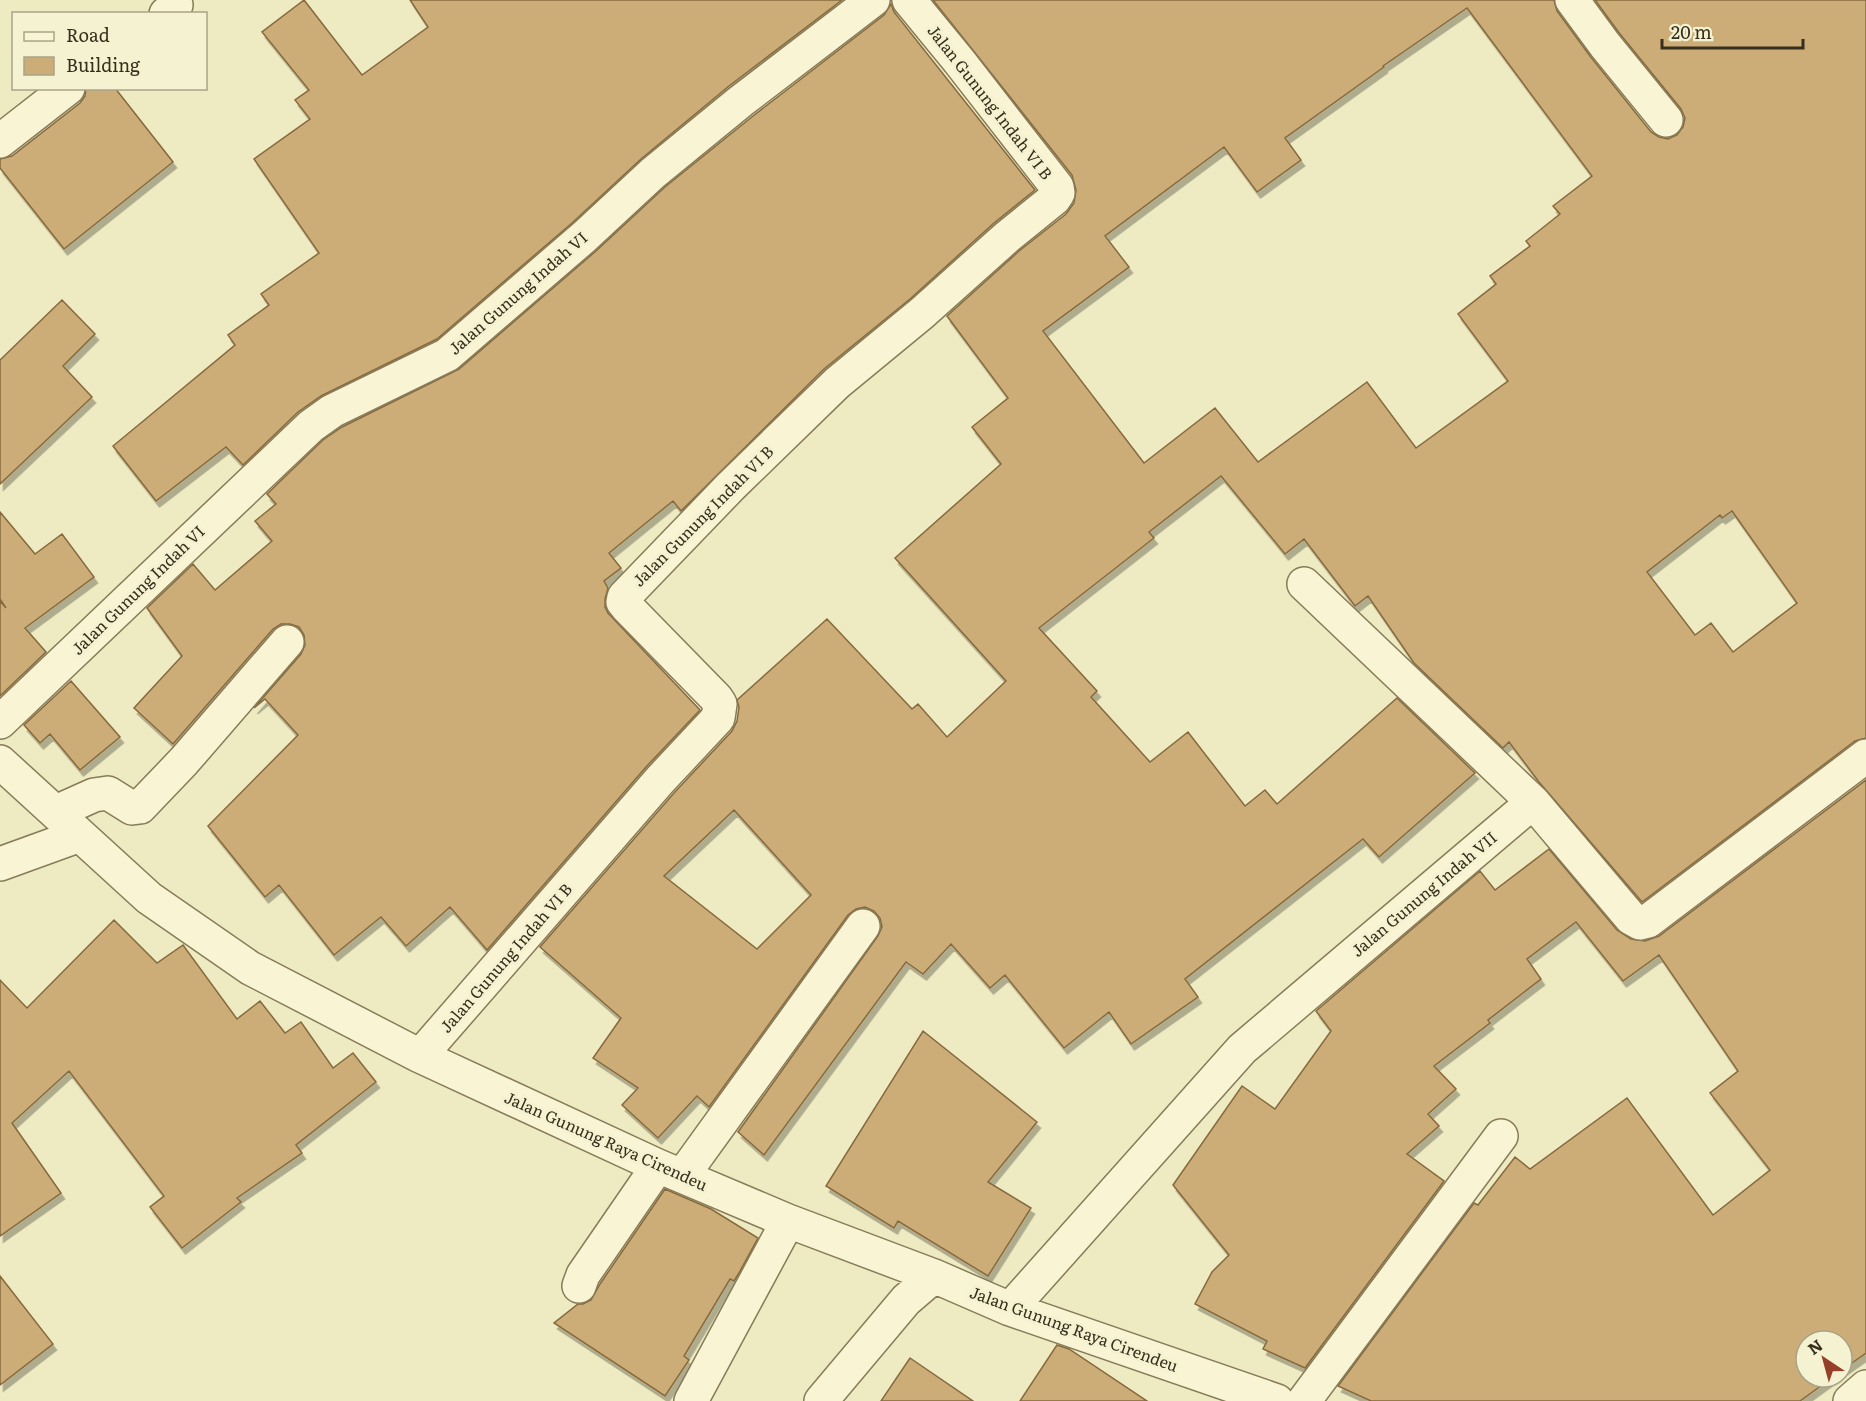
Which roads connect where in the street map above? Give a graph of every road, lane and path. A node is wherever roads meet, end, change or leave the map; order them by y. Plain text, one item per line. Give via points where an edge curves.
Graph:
1 (873, 0) edge
2 (909, 0) edge
3 (1572, 0) edge
4 (65, 90) edge
5 (1666, 120) dead end
6 (0, 141) edge
7 (1304, 584) dead end
8 (287, 642) dead end
9 (0, 722) edge
10 (1866, 756) edge
11 (1, 764) edge
12 (1533, 802) junction
13 (56, 812) junction
14 (80, 835) junction
15 (0, 864) edge
16 (863, 926) dead end
17 (420, 1056) junction
18 (1501, 1136) dead end
19 (670, 1171) junction
20 (789, 1221) junction
21 (934, 1276) junction
22 (579, 1286) dead end
23 (1010, 1309) junction
24 (1866, 1387) edge
25 (691, 1401) edge
26 (821, 1401) edge
27 (1277, 1401) edge
28 (1304, 1401) edge
29 (1850, 1401) edge

1 - 9 street, Jalan Gunung Indah VI via 653,173 447,355 316,422
2 - 17 street, Jalan Gunung Indah VI B via 1058,193 837,383 624,597 627,607 716,698 720,704 718,718
3 - 5 street
4 - 6 street
7 - 12 street
8 - 13 street via 140,807 132,808 108,793
10 - 12 street via 1648,921 1640,923 1631,918
11 - 13 street, Jalan Gunung Raya Cirendeu
12 - 23 street, Jalan Gunung Indah VII via 1242,1049
13 - 14 street, Jalan Gunung Raya Cirendeu
14 - 15 street
14 - 17 street, Jalan Gunung Raya Cirendeu via 149,898 250,968
16 - 19 street
17 - 19 street, Jalan Gunung Raya Cirendeu
18 - 28 street
19 - 20 street, Jalan Gunung Raya Cirendeu
19 - 22 street via 583,1275
20 - 21 street, Jalan Gunung Raya Cirendeu
20 - 25 street
21 - 23 street, Jalan Gunung Raya Cirendeu
21 - 26 street via 906,1300
23 - 27 street, Jalan Gunung Raya Cirendeu
24 - 29 street

